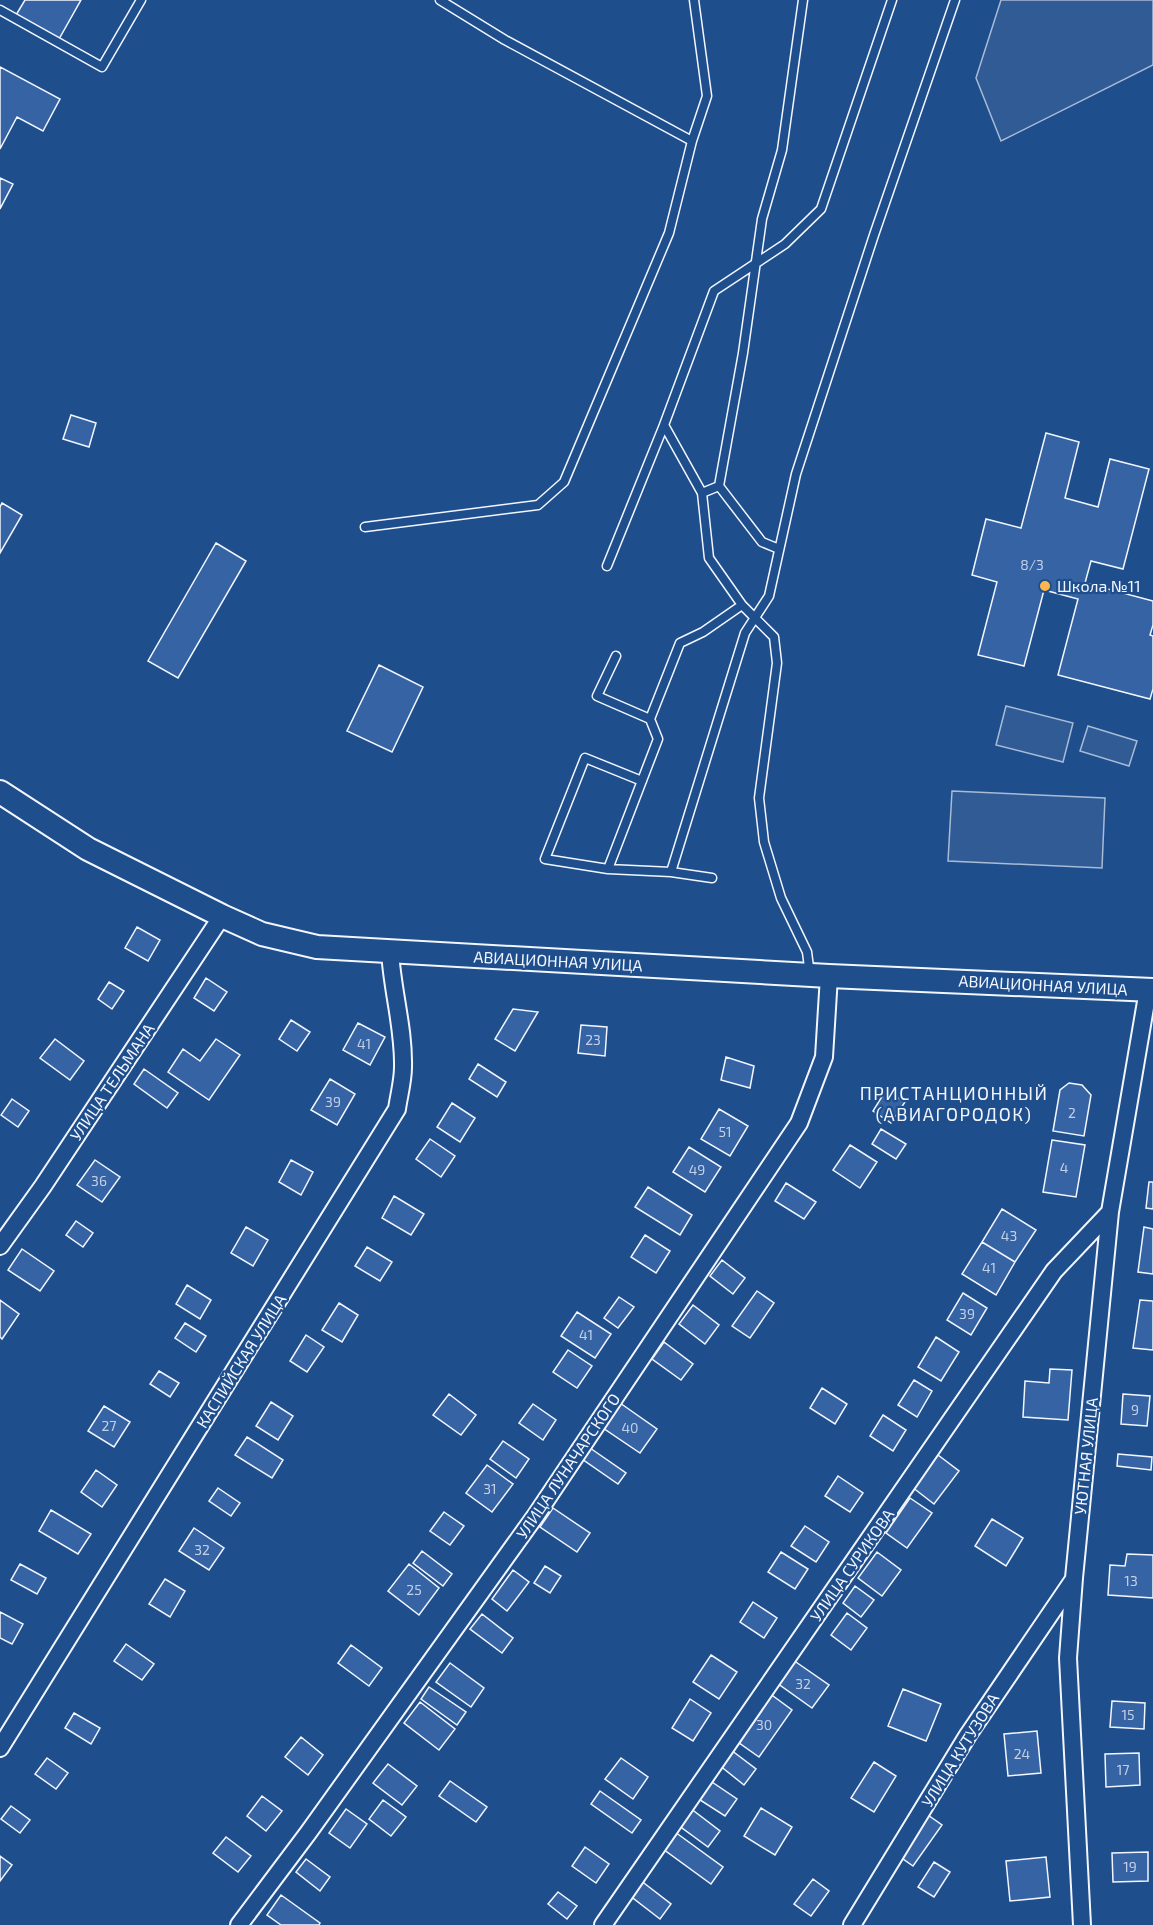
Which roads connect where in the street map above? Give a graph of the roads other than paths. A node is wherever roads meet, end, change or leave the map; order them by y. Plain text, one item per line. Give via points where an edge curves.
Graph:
1 (141, 0) edge
2 (440, 0) edge
3 (694, 0) edge
4 (794, 0) edge
5 (956, 0) edge
6 (889, 1) edge
7 (804, 3) edge
8 (0, 10) edge
9 (692, 141) junction
10 (755, 264) junction
11 (664, 425) junction
12 (719, 486) junction
13 (702, 493) junction
14 (365, 527) dead end
15 (779, 549) junction
16 (607, 567) dead end
17 (742, 605) junction
18 (755, 618) junction
19 (615, 656) dead end
20 (650, 719) junction
21 (642, 781) junction
22 (0, 793) edge
23 (608, 869) junction
24 (671, 872) junction
25 (712, 878) dead end
26 (222, 916) junction
27 (390, 951) junction
28 (819, 975) junction
29 (1150, 990) edge
30 (1110, 1212) junction
31 (0, 1246) edge
32 (1074, 1578) junction
33 (0, 1748) edge
34 (240, 1925) edge
35 (603, 1925) edge
36 (852, 1925) edge
37 (1082, 1925) edge

1 - 8 lane via 102,67
2 - 9 lane
3 - 9 lane via 707,96
4 - 7 lane
5 - 15 lane via 796,474
6 - 10 lane via 822,209 785,244
7 - 10 lane via 782,150 762,219
9 - 14 lane via 669,233 564,482 538,505
10 - 11 lane via 714,291
10 - 12 lane
11 - 13 lane
11 - 16 lane
12 - 13 lane
12 - 15 lane via 762,542
13 - 17 lane via 709,558
15 - 18 lane via 769,596
17 - 18 lane
17 - 20 lane via 680,643
18 - 24 lane via 745,633
18 - 28 lane via 774,637 777,663 759,798 764,842 781,898
19 - 20 lane via 597,696
20 - 21 lane via 658,739
21 - 23 lane
21 - 23 lane via 585,758 545,859
22 - 26 street, АВИАЦИОННАЯ УЛИЦА via 88,849
23 - 24 lane
24 - 25 lane
26 - 27 street, АВИАЦИОННАЯ УЛИЦА via 262,934 317,947
26 - 31 street, УЛИЦА ТЕЛЬМАНА
27 - 28 street, АВИАЦИОННАЯ УЛИЦА
27 - 33 street, КАСПИЙСКАЯ УЛИЦА via 404,1068 397,1109
28 - 29 street, АВИАЦИОННАЯ УЛИЦА
28 - 34 street, УЛИЦА ЛУНАЧАРСКОГО via 824,1058 799,1123 536,1515
29 - 30 street, УЮТНАЯ УЛИЦА
30 - 32 street, УЮТНАЯ УЛИЦА
30 - 35 street, УЛИЦА СУРИКОВА via 1054,1271
32 - 36 street, УЛИЦА КУТУЗОВА via 968,1735
32 - 37 street, УЮТНАЯ УЛИЦА via 1068,1658

